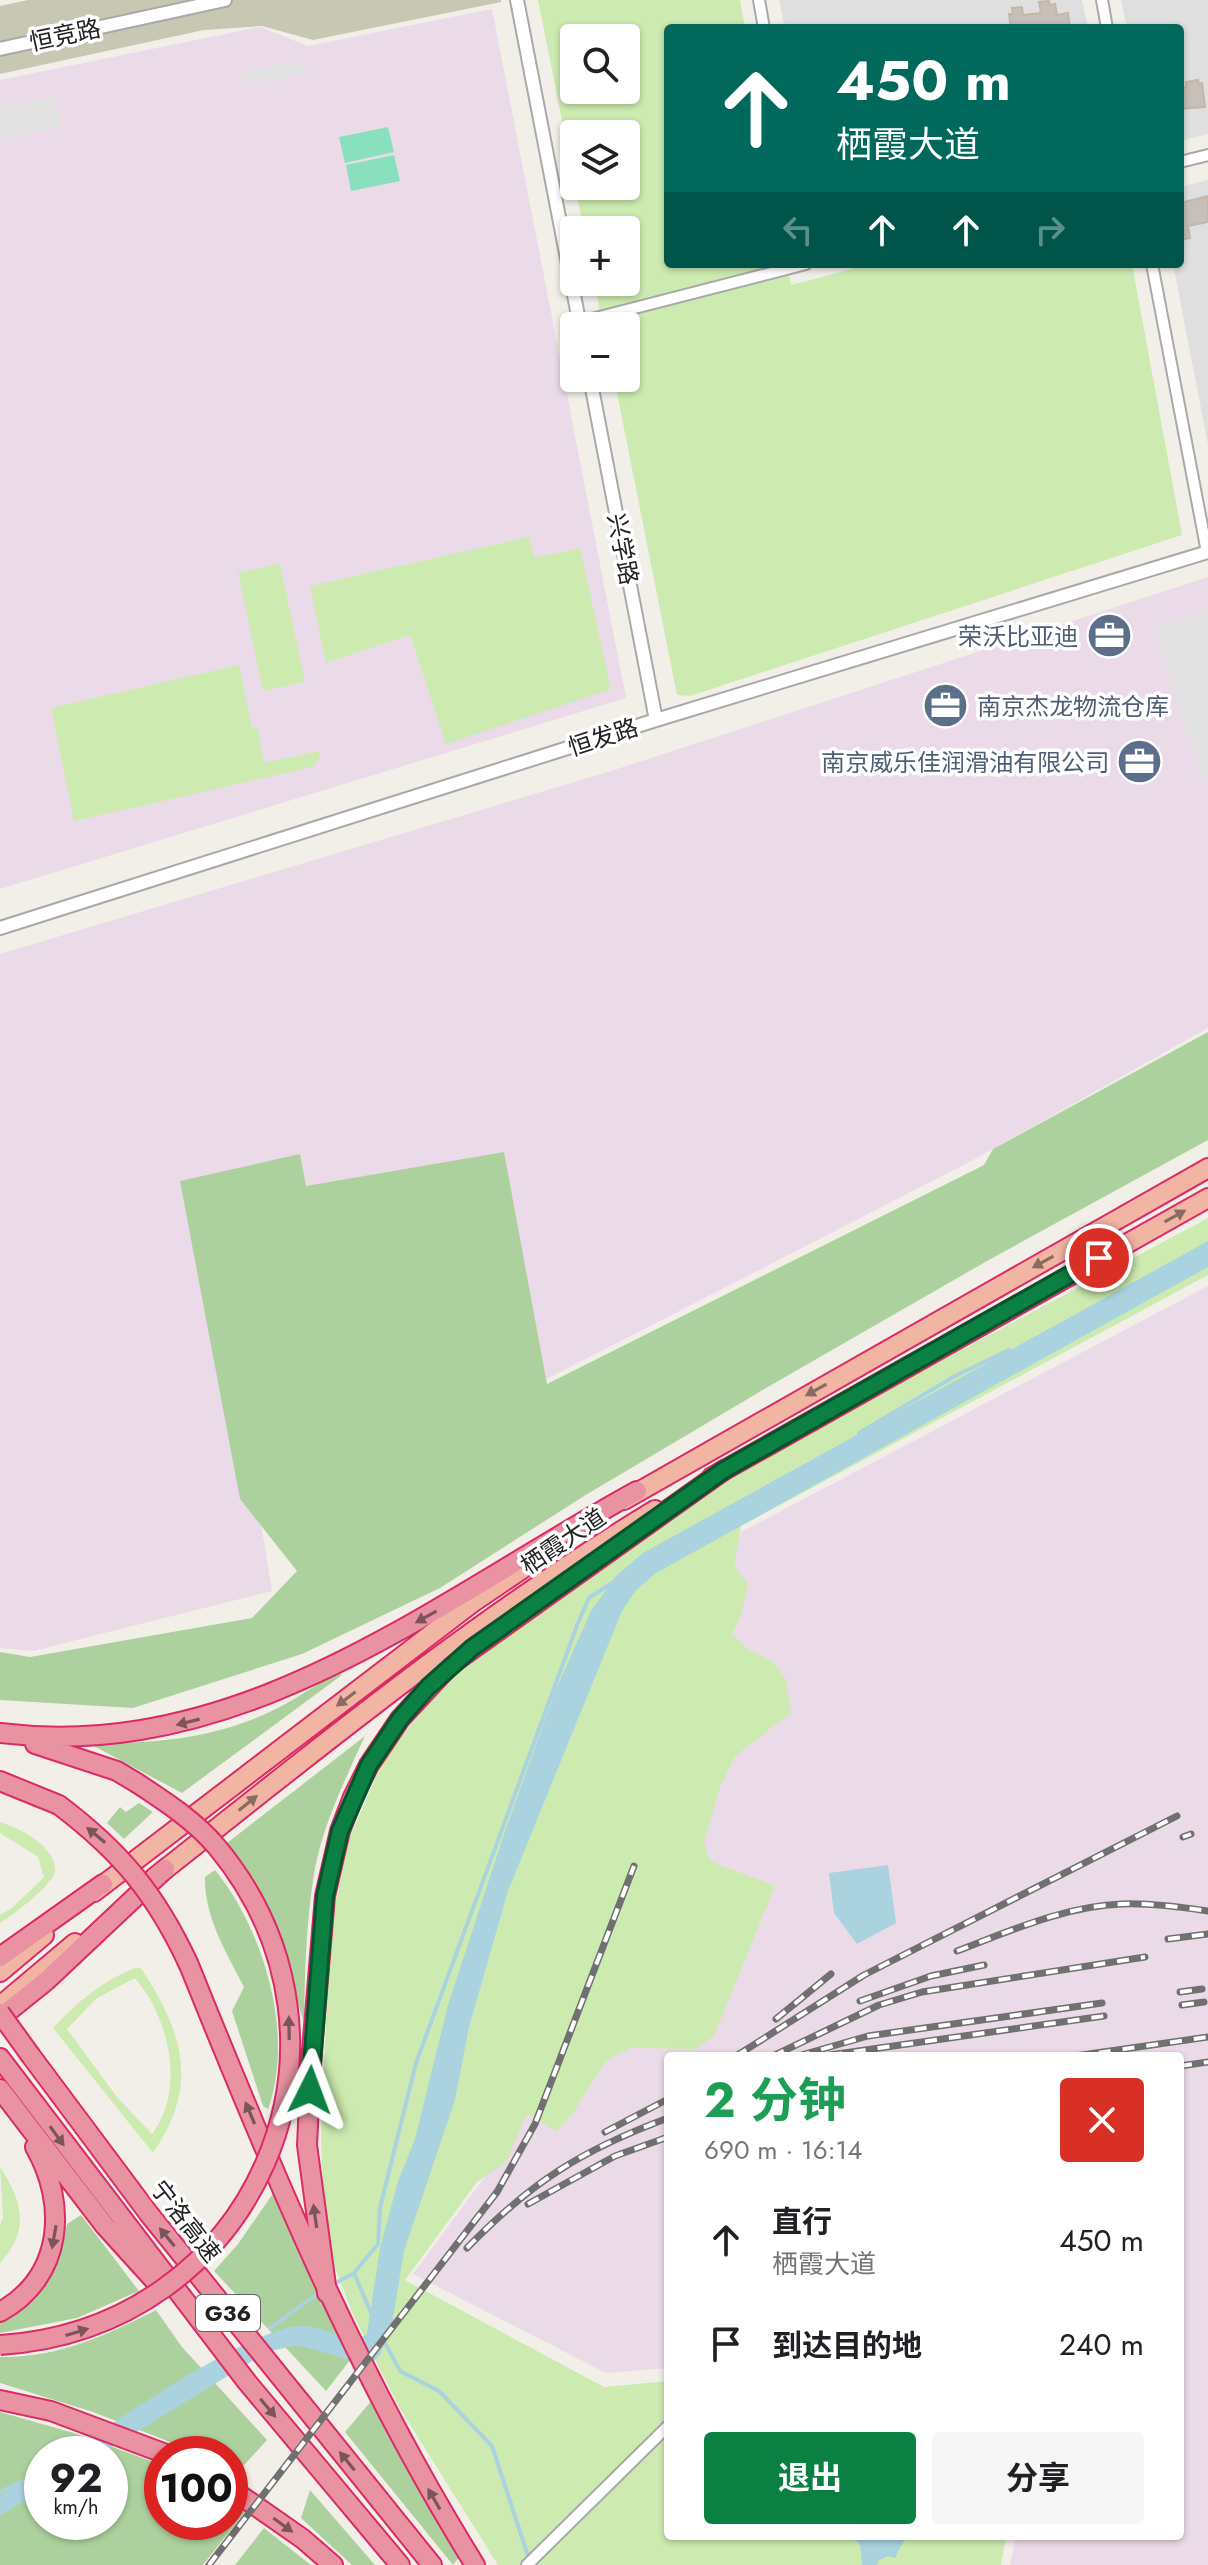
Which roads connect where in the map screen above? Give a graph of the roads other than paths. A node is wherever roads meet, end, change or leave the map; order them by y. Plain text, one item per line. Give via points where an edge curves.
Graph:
1 (225, 0) edge
2 (517, 0) edge
3 (759, 0) edge
4 (1102, 0) edge
5 (763, 24) edge
6 (1106, 24) edge
7 (0, 49) edge
8 (1208, 155) edge
9 (1184, 161) edge
10 (791, 268) edge
11 (1153, 268) edge
12 (578, 312) edge
13 (625, 312) edge
14 (593, 392) edge
15 (1208, 552) edge
16 (656, 720) junction
17 (0, 928) edge
18 (1208, 1168) edge
19 (1208, 1198) edge
20 (724, 1470) junction
21 (637, 1491) junction
22 (0, 1735) edge
23 (0, 1781) edge
24 (165, 1869) junction
25 (103, 1884) junction
26 (0, 1957) edge
27 (0, 1972) edge
28 (0, 2006) edge
29 (0, 2016) edge
30 (6, 2065) edge
31 (0, 2089) edge
32 (327, 2293) junction
33 (0, 2312) edge
34 (0, 2345) edge
35 (247, 2382) junction
36 (0, 2400) edge
37 (664, 2430) edge
38 (144, 2446) edge
39 (248, 2501) edge
40 (333, 2565) edge
41 (400, 2565) edge
42 (432, 2565) edge
43 (475, 2565) edge
44 (527, 2565) edge

1 - 7 street, 恒竞路
2 - 12 street
3 - 5 street
4 - 6 street
8 - 9 street
10 - 13 street
11 - 15 street
14 - 16 street, 兴学路
15 - 16 street, 恒发路
16 - 17 street, 恒发路
18 -> 21 highway, 栖霞大道
20 -> 19 highway, 栖霞大道
24 -> 20 highway, 栖霞大道 via 541,1583
32 -> 20 highway via 307,2145 311,2062 325,1896 353,1797 400,1719 450,1665
21 -> 22 highway via 383,1640 236,1707 136,1733
21 -> 25 highway, 栖霞大道 via 472,1603
34 -> 22 highway, bridge via 56,2339 98,2326 161,2293 209,2250 268,2158 283,2103 288,2053 288,2012 277,1961 256,1908 244,1884 198,1826 137,1783 92,1761
32 -> 23 highway, bridge via 162,1910 97,1835 59,1805
24 - 28 highway, 栖霞大道
24 - 29 highway via 46,1981
25 - 26 highway
25 - 27 highway, 栖霞大道
42 -> 29 highway, 宁洛高速 / G36, bridge via 149,2214
30 -> 35 highway, 宁洛高速 / G36
31 -> 33 highway via 50,2179 57,2221 52,2250 39,2277
31 - 35 highway via 105,2226
43 -> 32 highway via 394,2426
35 -> 41 highway, 宁洛高速 / G36
36 - 38 highway via 51,2411
37 - 44 street
39 -> 40 highway

